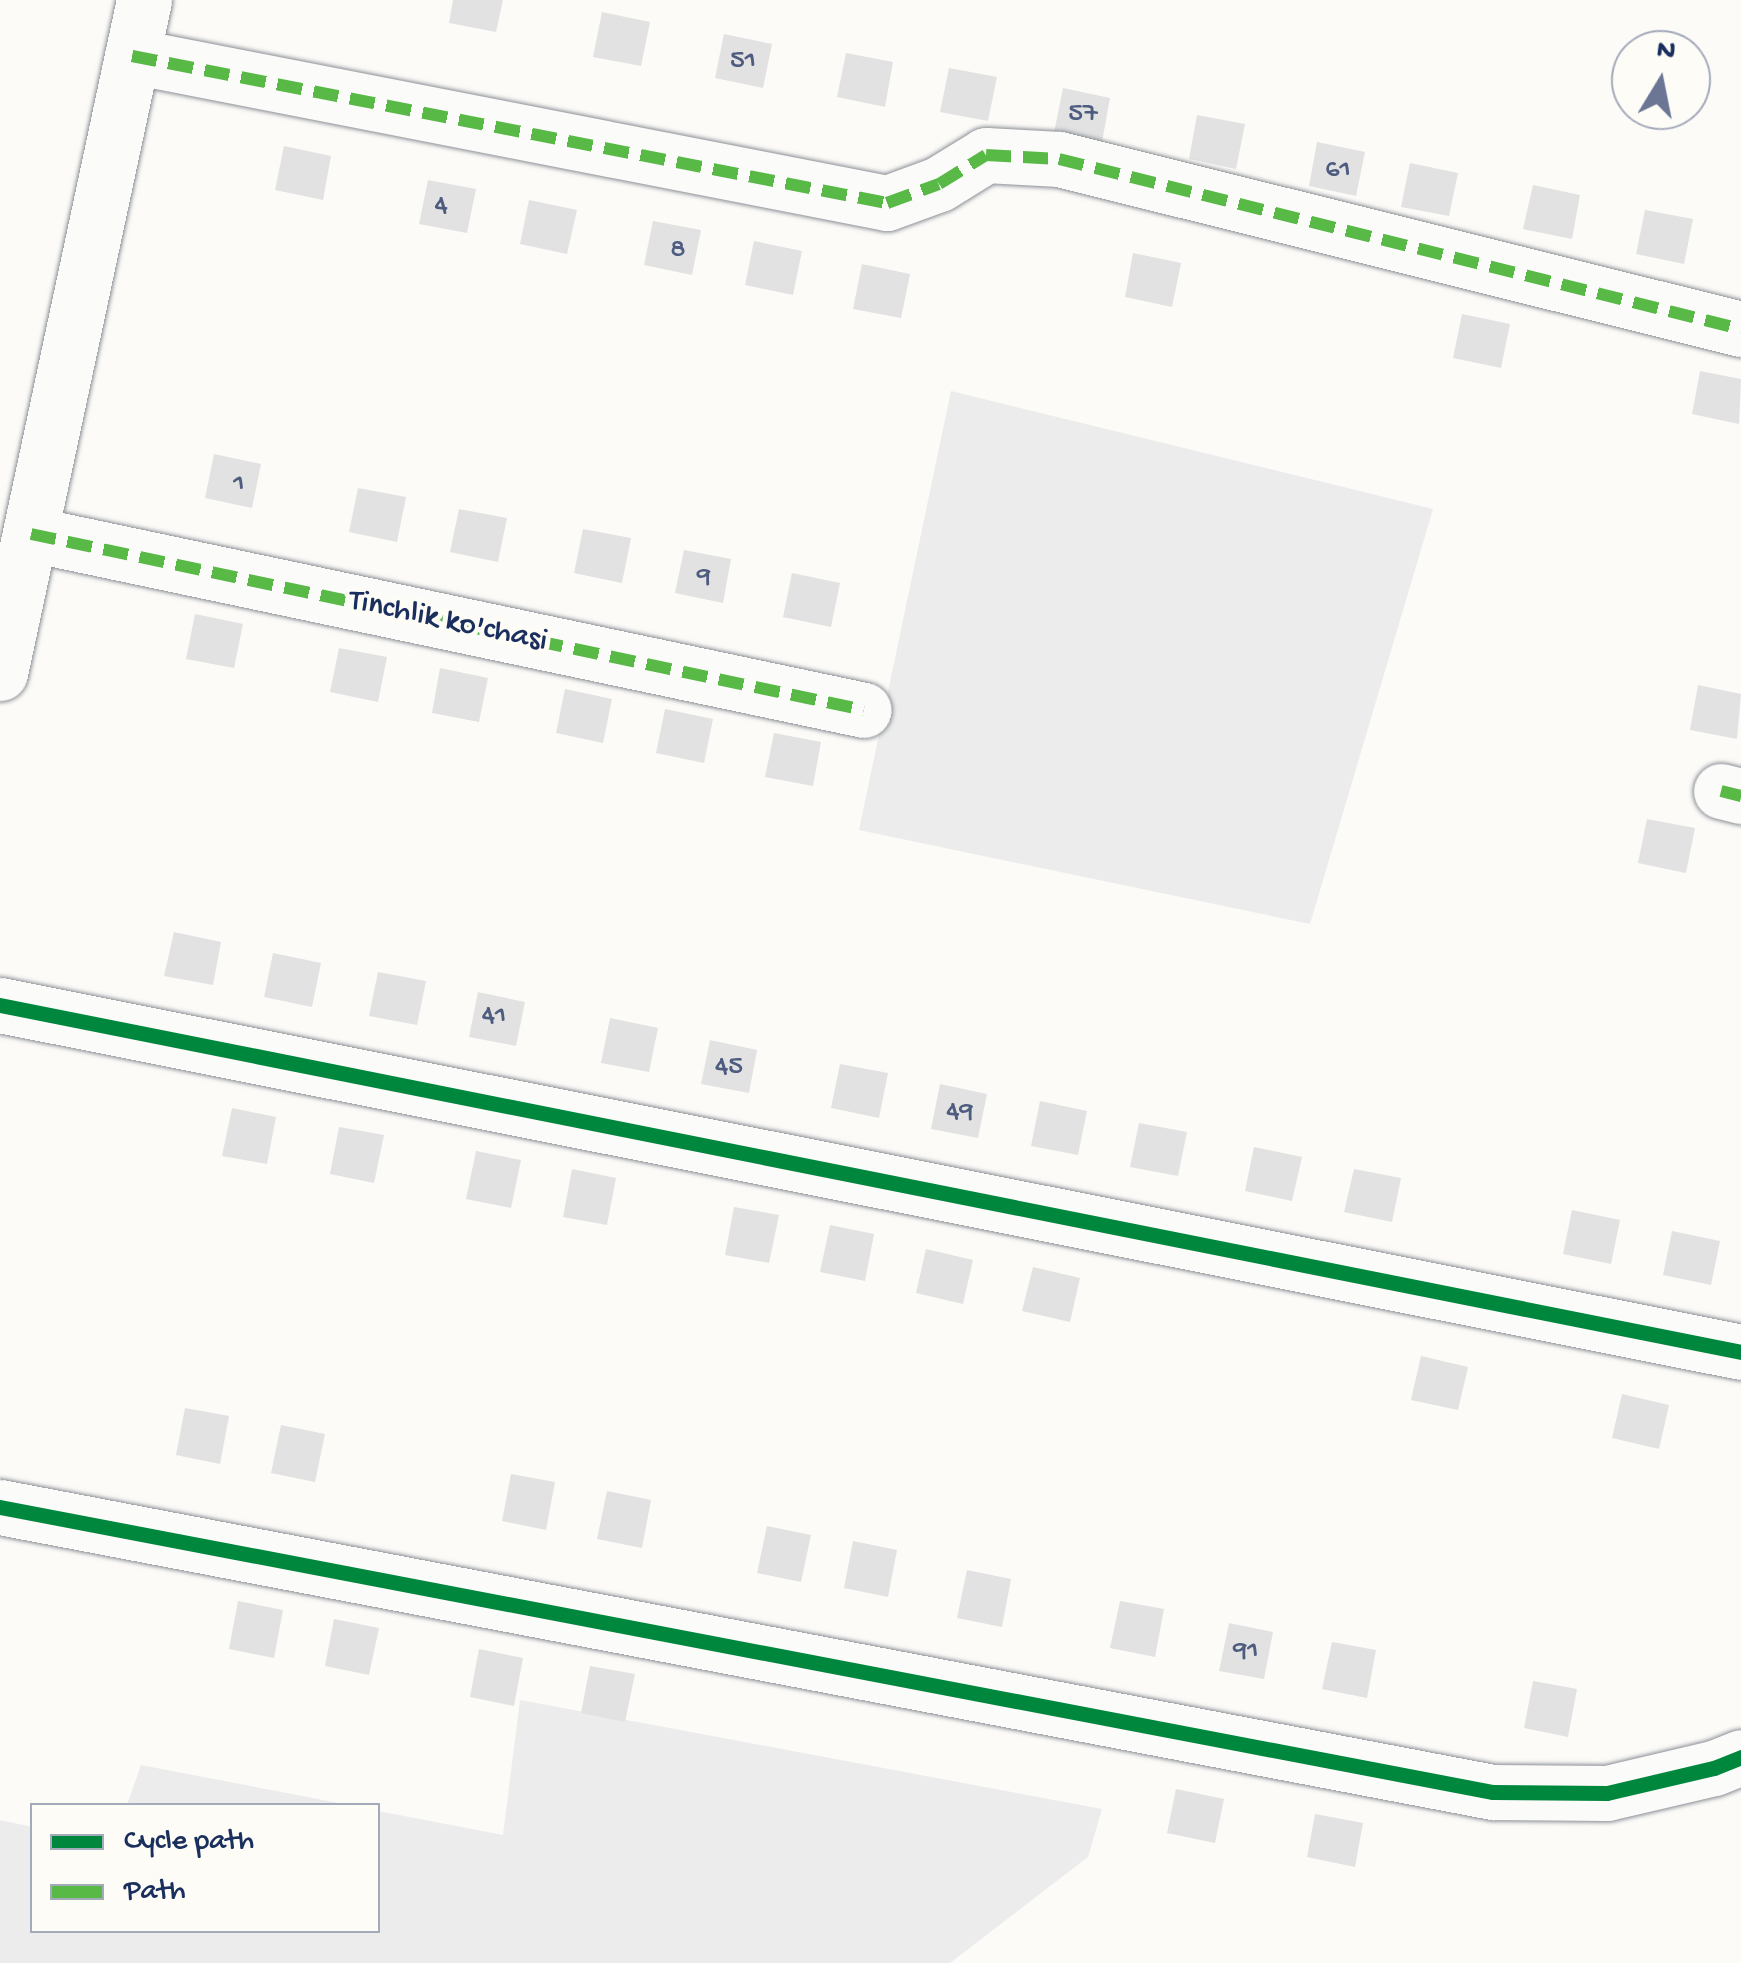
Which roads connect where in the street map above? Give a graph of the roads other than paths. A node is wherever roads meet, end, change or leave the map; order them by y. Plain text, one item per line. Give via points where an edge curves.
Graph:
1 (144, 0) edge
2 (132, 56) junction
3 (1741, 329) edge
4 (31, 534) junction
5 (0, 674) edge
6 (864, 710) dead end
7 (0, 1005) edge
8 (1741, 1352) edge
9 (0, 1507) edge
10 (1741, 1757) edge

1 - 2 street
2 - 3 street via 888,203 939,184 986,154 1060,160
2 - 4 street
4 - 5 street
4 - 6 street, Tinchlik ko'chasi
7 - 8 street
9 - 10 street via 1492,1792 1607,1793

